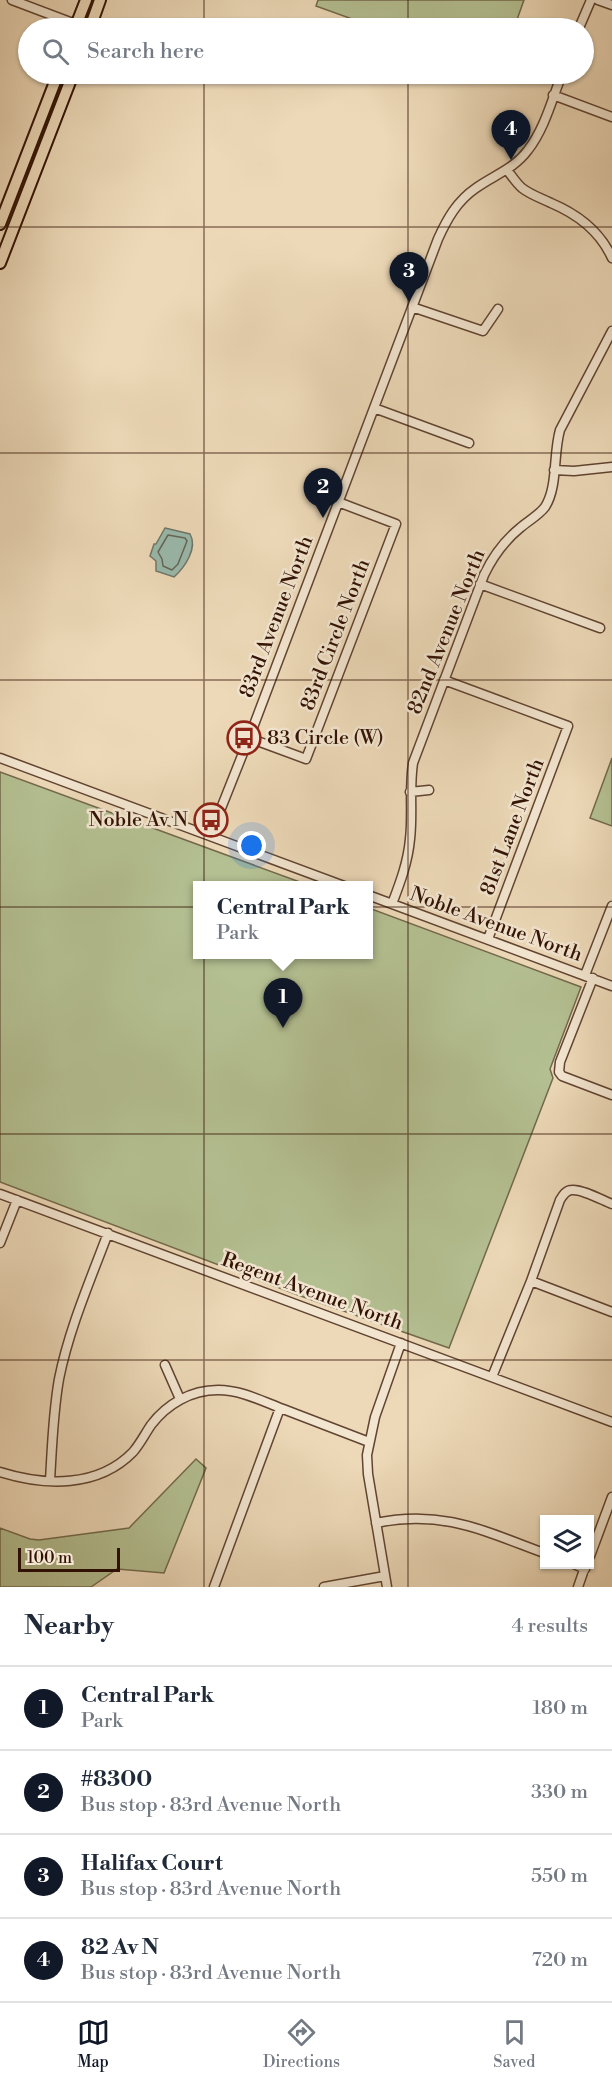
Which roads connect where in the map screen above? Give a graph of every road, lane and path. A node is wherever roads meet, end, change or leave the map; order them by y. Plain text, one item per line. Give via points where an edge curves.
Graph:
1 (12, 0) edge
2 (86, 0) edge
3 (100, 0) edge
4 (591, 0) edge
5 (598, 0) edge
6 (612, 5) edge
7 (57, 18) edge
8 (83, 18) edge
9 (88, 18) edge
10 (583, 18) edge
11 (54, 84) edge
12 (69, 84) edge
13 (558, 84) edge
14 (553, 94) junction
15 (612, 117) edge
16 (507, 170) junction
17 (0, 224) edge
18 (612, 258) edge
19 (0, 263) edge
20 (412, 307) junction
21 (498, 309) dead end
22 (612, 331) edge
23 (609, 345) edge
24 (374, 408) junction
25 (469, 443) dead end
26 (612, 467) edge
27 (554, 470) junction
28 (338, 502) junction
29 (480, 584) junction
30 (600, 628) dead end
31 (444, 680) junction
32 (249, 738) junction
33 (0, 758) edge
34 (429, 790) dead end
35 (411, 792) junction
36 (210, 836) junction
37 (333, 881) edge
38 (373, 897) edge
39 (392, 904) junction
40 (612, 906) edge
41 (488, 939) junction
42 (589, 977) junction
43 (612, 986) edge
44 (612, 1095) edge
45 (0, 1194) edge
46 (17, 1200) junction
47 (612, 1204) edge
48 (108, 1233) junction
49 (0, 1243) edge
50 (531, 1281) junction
51 (612, 1312) edge
52 (401, 1343) junction
53 (165, 1365) dead end
54 (492, 1377) junction
55 (180, 1399) junction
56 (280, 1408) junction
57 (612, 1422) edge
58 (369, 1442) junction
59 (0, 1472) edge
60 (50, 1481) junction
61 (612, 1497) edge
62 (376, 1522) junction
63 (594, 1545) edge
64 (540, 1552) edge
65 (584, 1569) edge
66 (384, 1576) junction
67 (214, 1587) edge
68 (324, 1587) edge
69 (387, 1587) edge
70 (578, 1587) edge

1 - 7 street
2 - 8 main road
3 - 9 main road
4 - 10 street
5 - 6 street
11 - 17 main road
12 - 19 main road
13 - 14 street, 83rd Avenue North
14 - 15 street
14 - 16 street, 83rd Avenue North via 532,143
16 - 18 street via 527,192 583,221
16 - 20 street, 83rd Avenue North via 476,188 448,216
20 - 21 street via 483,331
20 - 24 street, 83rd Avenue North
22 - 23 street, 82nd Avenue North
23 - 27 street, 82nd Avenue North via 560,430
24 - 25 street
24 - 28 street, 83rd Avenue North
26 - 27 street
27 - 29 street, 82nd Avenue North via 544,508 508,538 490,561
28 - 32 street, 83rd Avenue North
28 - 32 street, 83rd Circle North via 396,524 306,759
29 - 30 street
29 - 31 street, 82nd Avenue North
31 - 35 street, 82nd Avenue North via 413,763
31 - 41 street, 81st Lane North via 568,726
32 - 36 street, 83rd Avenue North
33 - 36 street
34 - 35 street
35 - 39 street, 82nd Avenue North via 407,859
36 - 37 street
38 - 39 street, Noble Avenue North
39 - 41 street, Noble Avenue North
40 - 42 street
41 - 42 street, Noble Avenue North
42 - 43 street, Noble Avenue North
42 - 44 street via 559,1072
45 - 46 street, Regent Avenue North
46 - 48 street, Regent Avenue North
46 - 49 street
47 - 50 street via 578,1191 565,1192
48 - 52 street, Regent Avenue North
48 - 60 street via 67,1347 55,1409
50 - 51 street
50 - 54 street
52 - 54 street, Regent Avenue North
52 - 58 street
53 - 55 street
54 - 57 street, Regent Avenue North
55 - 56 street via 224,1390
55 - 60 street via 161,1414 133,1452 106,1472 75,1481
56 - 58 street
56 - 67 street
58 - 62 street via 368,1474
59 - 60 street
61 - 63 street
62 - 64 street via 413,1517 455,1522
62 - 66 street
65 - 70 street
66 - 68 street
66 - 69 street

